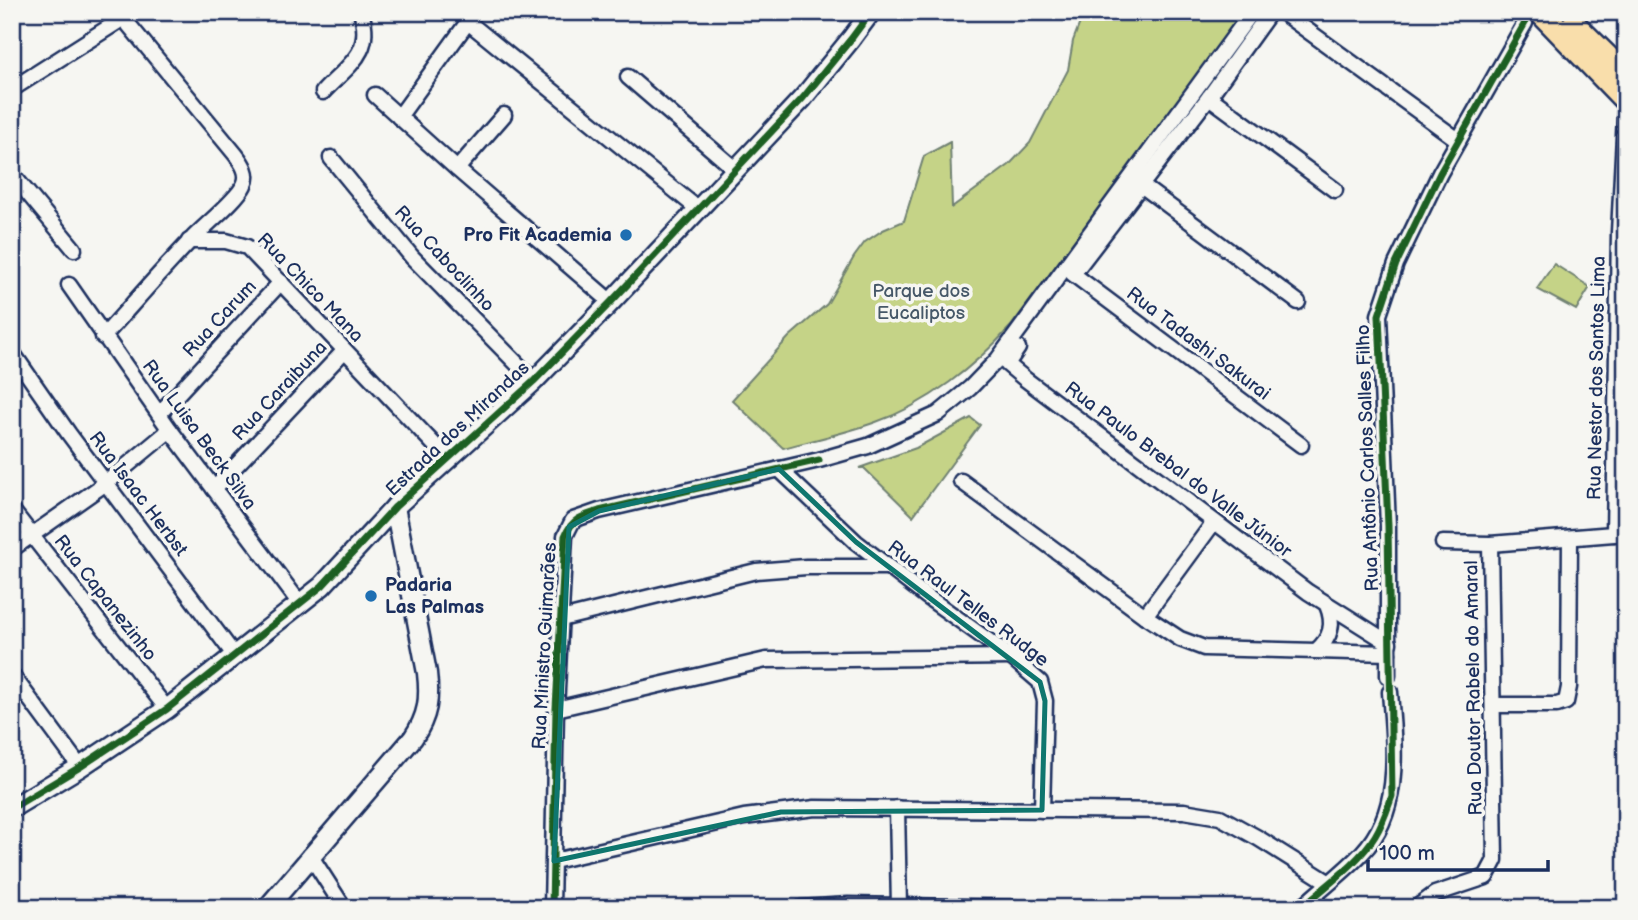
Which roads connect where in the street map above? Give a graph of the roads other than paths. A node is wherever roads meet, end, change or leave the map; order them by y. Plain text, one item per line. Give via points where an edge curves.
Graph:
1 (361, 12) edge
2 (871, 12) edge
3 (1252, 12) edge
4 (1270, 12) edge
5 (1282, 12) edge
6 (1562, 12) edge
7 (129, 16) edge
8 (472, 17) edge
9 (1533, 18) edge
10 (1626, 76) edge
11 (628, 77) dead end
12 (12, 89) edge
13 (323, 92) dead end
14 (375, 95) dead end
15 (1209, 97) junction
16 (1625, 99) edge
17 (504, 115) dead end
18 (399, 117) junction
19 (1458, 140) junction
20 (331, 158) dead end
21 (457, 169) junction
22 (736, 170) junction
23 (15, 182) edge
24 (1141, 185) junction
25 (1335, 190) dead end
26 (698, 209) junction
27 (189, 242) junction
28 (74, 249) dead end
29 (1073, 274) junction
30 (281, 282) junction
31 (69, 285) dead end
32 (611, 302) junction
33 (1298, 302) dead end
34 (103, 337) junction
35 (344, 351) junction
36 (12, 352) edge
37 (534, 381) junction
38 (159, 414) junction
39 (170, 430) junction
40 (1301, 445) dead end
41 (447, 458) junction
42 (779, 469) junction
43 (961, 481) dead end
44 (106, 483) junction
45 (214, 489) junction
46 (395, 507) junction
47 (12, 510) edge
48 (1214, 522) junction
49 (1620, 534) edge
50 (31, 536) junction
51 (1570, 539) junction
52 (1443, 543) dead end
53 (1490, 544) junction
54 (12, 549) edge
55 (886, 567) junction
56 (301, 605) junction
57 (1327, 605) junction
58 (1145, 616) junction
59 (561, 619) junction
60 (1389, 648) junction
61 (1316, 651) junction
62 (235, 656) junction
63 (1011, 657) junction
64 (12, 675) edge
65 (1388, 676) dead end
66 (1390, 692) dead end
67 (1493, 705) junction
68 (167, 709) junction
69 (556, 709) junction
70 (80, 767) junction
71 (12, 808) edge
72 (897, 808) junction
73 (1042, 810) junction
74 (310, 855) junction
75 (554, 861) junction
76 (1328, 883) junction
77 (820, 906) edge
78 (899, 907) edge
79 (267, 908) edge
80 (344, 908) edge
81 (552, 908) edge
82 (800, 908) edge
83 (1016, 908) edge
84 (1301, 908) edge
85 (1416, 908) edge

1 - 13 street via 366,40 362,51
2 - 22 street, Estrada dos Mirandas via 827,71
3 - 42 street, Rua Ministro Guimarães via 1023,327 970,388 938,414 891,437
4 - 15 street
5 - 19 street
6 - 10 main road
7 - 12 street
7 - 27 street via 246,171 244,185
8 - 18 street
8 - 26 street
9 - 16 main road
9 - 19 street, Rua Antônio Carlos Salles Filho
11 - 22 street
14 - 18 street
15 - 24 street
15 - 25 street
16 - 49 street, Rua Nestor dos Santos Lima via 1619,246
17 - 21 street
18 - 21 street
19 - 60 street, Rua Antônio Carlos Salles Filho via 1396,264 1379,315
20 - 37 street, Rua Caboclinho via 412,257
21 - 32 street
22 - 26 street, Estrada dos Mirandas
23 - 28 street
24 - 29 street
24 - 33 street
26 - 32 street, Estrada dos Mirandas
27 - 30 street, Rua Chico Mana via 241,244
27 - 34 street
29 - 40 street, Rua Tadashi Sakurai
29 - 48 street, Rua Paulo Brebal do Valle Júnior via 1007,364
30 - 35 street, Rua Chico Mana
30 - 38 street, Rua Carum
31 - 34 street, Rua Luisa Beck Silva
32 - 37 street, Estrada dos Mirandas
34 - 38 street, Rua Luisa Beck Silva
35 - 41 street, Rua Chico Mana
35 - 45 street, Rua Caraibuna
36 - 44 street, Rua Isaac Herbst
37 - 41 street, Estrada dos Mirandas
38 - 39 street, Rua Luisa Beck Silva
39 - 44 street
39 - 45 street, Rua Luisa Beck Silva
41 - 46 street, Estrada dos Mirandas
42 - 55 street, Rua Raul Telles Rudge
42 - 59 street, Rua Ministro Guimarães via 573,520 565,536
43 - 58 street
44 - 50 street
44 - 62 street, Rua Isaac Herbst
45 - 56 street, Rua Luisa Beck Silva
46 - 56 street, Estrada dos Mirandas
46 - 74 street via 427,673 428,706 413,738
47 - 50 street, Rua Capanezinho
48 - 57 street, Rua Paulo Brebal do Valle Júnior
48 - 58 street
49 - 51 street
50 - 54 street
50 - 68 street, Rua Capanezinho
51 - 53 street
51 - 67 street via 1567,698 1557,705
52 - 53 street
53 - 67 street, Rua Doutor Rabelo do Amaral
55 - 59 street via 756,571
55 - 63 street, Rua Raul Telles Rudge
56 - 62 street, Estrada dos Mirandas
57 - 60 street, Rua Paulo Brebal do Valle Júnior
57 - 61 street via 1331,629
58 - 61 street via 1180,639 1204,648
59 - 69 street, Rua Ministro Guimarães
60 - 61 street
60 - 65 street, Rua Antônio Carlos Salles Filho
62 - 68 street, Estrada dos Mirandas
63 - 69 street via 766,660
63 - 73 street, Rua Raul Telles Rudge via 1044,691
64 - 70 street
66 - 76 street via 1392,796 1374,838
67 - 85 street, Rua Doutor Rabelo do Amaral via 1493,868 1486,877 1435,894
68 - 70 street, Estrada dos Mirandas
69 - 75 street, Rua Ministro Guimarães
70 - 71 street, Estrada dos Mirandas
72 - 73 street
72 - 75 street via 815,808 756,815
72 - 78 street
73 - 76 street via 1212,815
74 - 79 street
74 - 80 street
75 - 81 street, Rua Ministro Guimarães
76 - 84 street
77 - 78 street
77 - 82 street
78 - 83 street

